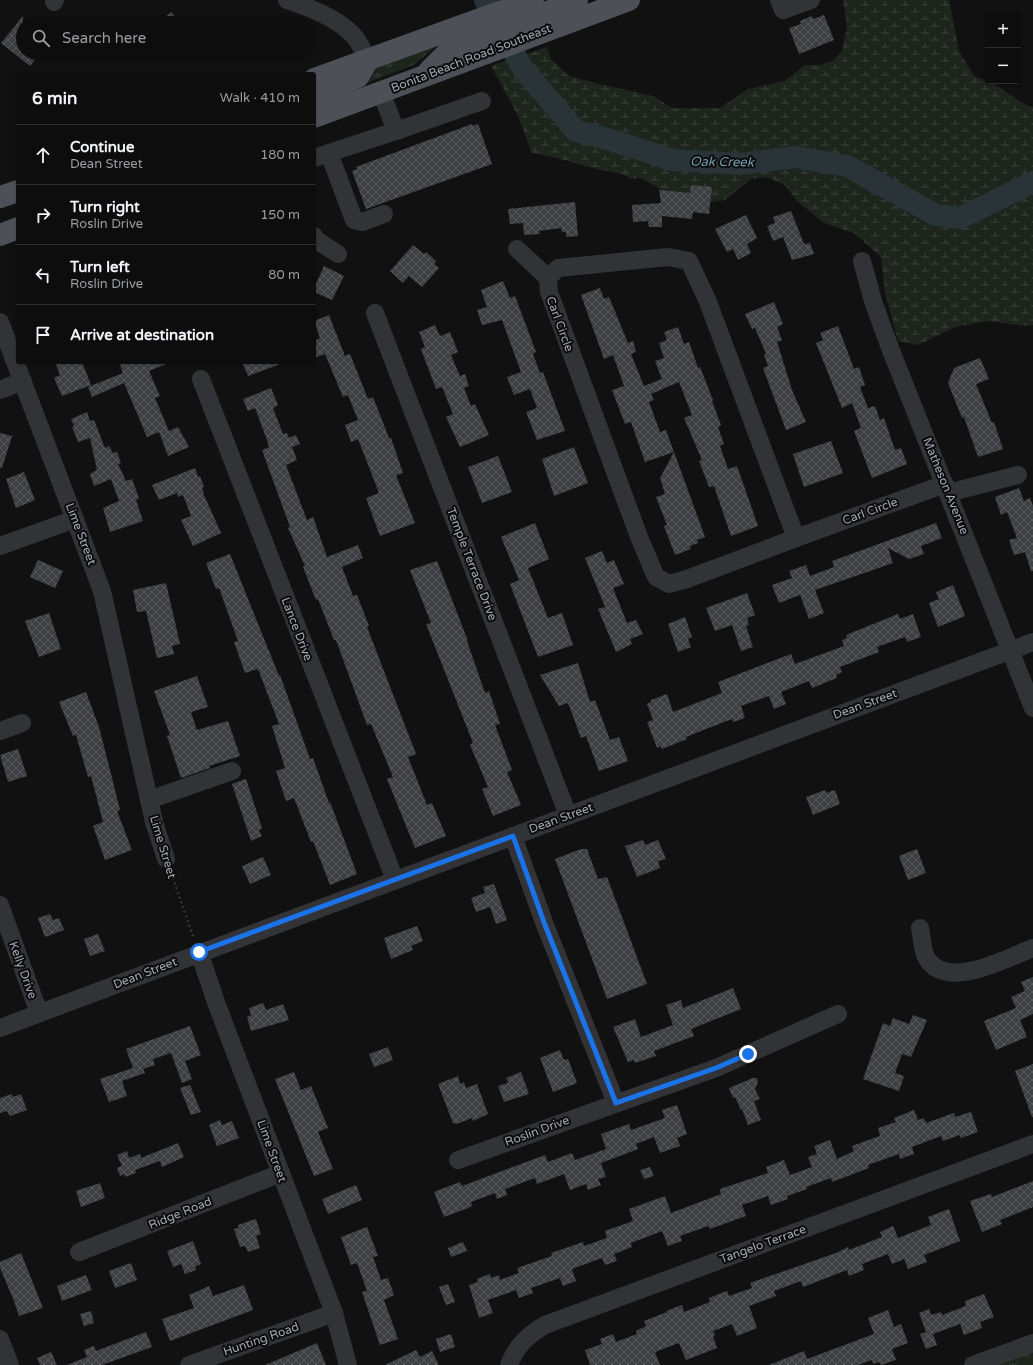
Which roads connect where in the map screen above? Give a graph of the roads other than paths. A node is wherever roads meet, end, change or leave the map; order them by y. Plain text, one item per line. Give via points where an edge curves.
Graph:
1 (287, 0) edge
2 (577, 0) edge
3 (629, 0) edge
4 (779, 0) edge
5 (811, 0) edge
6 (532, 13) edge
7 (480, 36) junction
8 (368, 58) junction
9 (316, 78) edge
10 (381, 92) junction
11 (316, 95) edge
12 (482, 101) dead end
13 (316, 116) edge
14 (396, 131) junction
15 (322, 156) edge
16 (16, 192) edge
17 (0, 198) edge
18 (384, 214) dead end
19 (16, 229) edge
20 (0, 235) edge
21 (316, 240) edge
22 (517, 248) dead end
23 (338, 254) dead end
24 (862, 262) dead end
25 (548, 278) junction
26 (375, 313) dead end
27 (0, 322) edge
28 (16, 363) edge
29 (16, 364) edge
30 (201, 379) dead end
31 (23, 381) junction
32 (0, 390) edge
33 (1018, 475) dead end
34 (947, 488) junction
35 (75, 519) junction
36 (796, 538) junction
37 (0, 546) edge
38 (1033, 642) edge
39 (1011, 650) junction
40 (1033, 708) edge
41 (22, 723) dead end
42 (0, 731) edge
43 (232, 771) dead end
44 (150, 800) junction
45 (568, 816) junction
46 (513, 836) junction
47 (166, 859) road end
48 (395, 880) junction
49 (0, 905) edge
50 (920, 928) dead end
51 (1033, 948) edge
52 (199, 952) junction
53 (39, 1013) junction
54 (838, 1014) dead end
55 (0, 1028) edge
56 (616, 1103) junction
57 (1033, 1144) edge
58 (458, 1160) dead end
59 (281, 1173) junction
60 (79, 1252) dead end
61 (334, 1313) junction
62 (0, 1339) edge
63 (1033, 1342) edge
64 (10, 1365) edge
65 (189, 1365) edge
66 (348, 1365) edge
67 (509, 1365) edge
68 (973, 1365) edge

1 - 8 street via 327,16 340,25 361,44
2 - 6 main road via 565,6
3 - 6 main road, Bonita Beach Road Southeast
4 - 5 street via 783,10
6 - 7 main road, Bonita Beach Road Southeast
6 - 7 main road, Bonita Beach Road Southeast
7 - 8 main road, Bonita Beach Road Southeast
7 - 10 main road, Bonita Beach Road Southeast via 425,75
8 - 9 main road, Bonita Beach Road Southeast
8 - 11 main road via 358,77
10 - 13 main road, Bonita Beach Road Southeast
10 - 14 street
12 - 14 street
14 - 15 street
15 - 18 street via 354,220 362,222
16 - 17 main road
19 - 20 main road
21 - 23 street
22 - 25 street
24 - 34 street, Matheson Avenue via 890,348
25 - 36 street via 558,268 668,257 689,260 708,302
25 - 36 street, Carl Circle via 548,292 638,537 656,577 669,584 687,579
26 - 45 street, Temple Terrace Drive
27 - 28 street, Lime Street
29 - 31 street, Lime Street
30 - 48 street, Lance Drive
31 - 32 street
31 - 35 street, Lime Street
33 - 34 street, Carl Circle
34 - 36 street, Carl Circle
34 - 39 street, Matheson Avenue
35 - 37 street
35 - 44 street, Lime Street via 102,591
38 - 39 street, Dean Street
39 - 40 street, Matheson Avenue
39 - 45 street, Dean Street
41 - 42 street
43 - 44 street
44 - 47 street, Lime Street
45 - 46 street, Dean Street
46 - 48 street, Dean Street
46 - 56 street via 545,925
48 - 52 street, Dean Street
49 - 53 street, Kelly Drive
50 - 51 street via 926,958 936,968 948,973 970,971
52 - 53 street, Dean Street
52 - 59 street, Lime Street
53 - 55 street, Dean Street
54 - 56 street, Roslin Drive via 716,1068
56 - 58 street, Roslin Drive
57 - 67 street, Tangelo Terrace via 552,1322 522,1342
59 - 60 street, Ridge Road
59 - 61 street, Lime Street
61 - 65 street, Hunting Road
61 - 66 street, Lime Street
62 - 64 street
63 - 68 street

